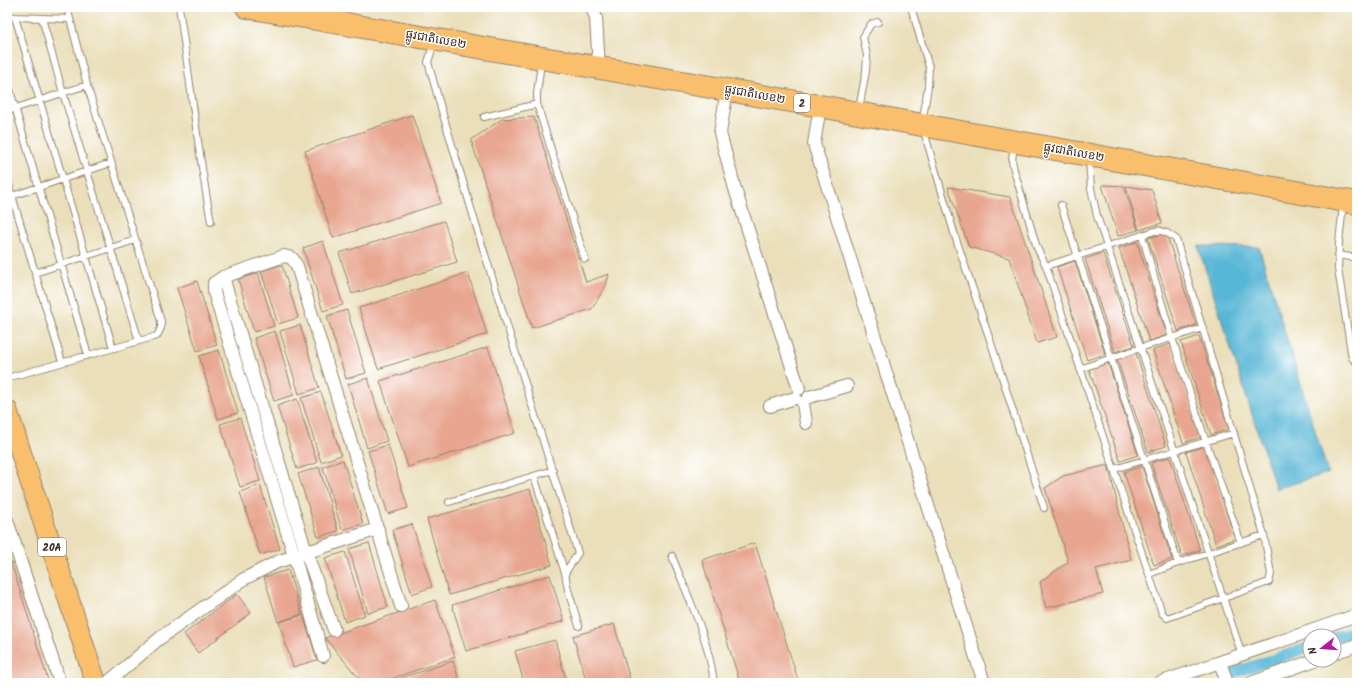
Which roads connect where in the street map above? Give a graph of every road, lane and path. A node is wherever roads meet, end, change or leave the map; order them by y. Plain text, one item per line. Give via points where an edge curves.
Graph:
1 (67, 7) edge
2 (180, 7) edge
3 (247, 7) edge
4 (592, 7) edge
5 (911, 7) edge
6 (296, 11) edge
7 (7, 16) edge
8 (15, 17) junction
9 (42, 18) junction
10 (70, 19) junction
11 (878, 22) dead end
12 (435, 39) junction
13 (542, 58) junction
14 (599, 68) junction
15 (7, 80) edge
16 (87, 85) junction
17 (727, 90) junction
18 (63, 93) junction
19 (39, 100) junction
20 (537, 104) junction
21 (820, 106) junction
22 (15, 108) junction
23 (7, 110) edge
24 (858, 113) junction
25 (484, 117) dead end
26 (922, 126) junction
27 (1015, 141) junction
28 (1089, 155) junction
29 (111, 163) junction
30 (88, 171) junction
31 (7, 179) edge
32 (63, 179) junction
33 (38, 187) junction
34 (12, 196) junction
35 (1350, 202) edge
36 (1061, 205) dead end
37 (212, 222) dead end
38 (1142, 236) junction
39 (136, 240) junction
40 (111, 248) junction
41 (1107, 248) junction
42 (1338, 255) junction
43 (86, 256) junction
44 (1077, 257) junction
45 (1357, 258) edge
46 (586, 259) dead end
47 (61, 264) junction
48 (1046, 266) junction
49 (35, 273) junction
50 (223, 277) junction
51 (1203, 328) junction
52 (1172, 338) junction
53 (138, 341) junction
54 (113, 348) junction
55 (1140, 348) junction
56 (88, 355) junction
57 (1110, 358) junction
58 (62, 362) junction
59 (1357, 363) edge
60 (1080, 369) junction
61 (7, 378) edge
62 (847, 386) dead end
63 (802, 397) junction
64 (770, 406) dead end
65 (7, 410) edge
66 (806, 423) dead end
67 (1234, 434) junction
68 (1206, 442) junction
69 (1174, 451) junction
70 (1144, 460) junction
71 (1114, 469) junction
72 (553, 470) junction
73 (534, 476) junction
74 (449, 502) dead end
75 (1044, 508) dead end
76 (7, 520) edge
77 (378, 529) junction
78 (1264, 535) junction
79 (1241, 542) junction
80 (306, 552) junction
81 (1208, 553) junction
82 (294, 555) junction
83 (672, 556) dead end
84 (1178, 563) junction
85 (565, 573) junction
86 (1149, 574) junction
87 (1223, 598) junction
88 (401, 606) dead end
89 (1357, 615) edge
90 (579, 626) dead end
91 (334, 630) dead end
92 (1357, 645) edge
93 (1342, 650) edge
94 (1242, 655) junction
95 (323, 656) dead end
96 (1220, 662) junction
97 (1302, 664) edge
98 (60, 683) edge
99 (96, 683) edge
100 (107, 683) edge
101 (714, 683) edge
102 (984, 683) edge
103 (1159, 683) edge
104 (1227, 683) edge
105 (1251, 683) edge

1 - 10 lane
2 - 37 lane via 202,170
3 - 6 highway, ផ្លូវជាតិលេខ២ / 2
4 - 14 street via 596,18
5 - 26 lane via 928,67
6 - 12 highway, ផ្លូវជាតិលេខ២ / 2
7 - 8 lane
8 - 9 lane
8 - 19 lane
9 - 10 lane
9 - 18 lane
10 - 16 lane
11 - 24 lane via 871,24 863,37 866,71
12 - 13 highway, ផ្លូវជាតិលេខ២ / 2
12 - 72 lane via 428,62 440,108
13 - 14 highway, ផ្លូវជាតិលេខ២ / 2
13 - 20 lane
14 - 17 highway, ផ្លូវជាតិលេខ២ / 2
15 - 22 lane
16 - 18 lane
16 - 29 lane
17 - 21 highway, ផ្លូវជាតិលេខ២ / 2
17 - 63 street via 720,133 735,189
18 - 19 lane
18 - 30 lane
19 - 22 lane
19 - 32 lane
20 - 25 lane
20 - 46 lane
21 - 24 highway, ផ្លូវជាតិលេខ២ / 2
21 - 102 street via 814,144
22 - 23 lane
22 - 33 lane
24 - 26 highway, ផ្លូវជាតិលេខ២ / 2
26 - 27 highway, ផ្លូវជាតិលេខ២ / 2
26 - 75 lane via 955,236
27 - 28 highway, ផ្លូវជាតិលេខ២ / 2
27 - 48 lane via 1012,161 1014,170 1037,248
28 - 35 highway, ផ្លូវជាតិលេខ២ / 2
28 - 41 lane via 1091,188
29 - 30 lane
29 - 39 lane
30 - 32 lane
30 - 40 lane
31 - 34 lane
32 - 33 lane
32 - 43 lane
33 - 34 lane
33 - 47 lane
34 - 49 lane
35 - 42 lane
36 - 44 lane
38 - 41 lane
38 - 51 lane via 1158,230 1176,238
38 - 52 lane
39 - 40 lane
39 - 53 lane via 161,321 157,336
40 - 43 lane
40 - 53 lane
41 - 44 lane
41 - 55 lane
42 - 45 lane
42 - 59 lane via 1352,358
43 - 47 lane
43 - 54 lane
44 - 48 lane
44 - 57 lane
47 - 49 lane
47 - 56 lane
48 - 60 lane
49 - 58 lane
50 - 77 street via 284,256 292,258 297,266
50 - 80 street
50 - 82 street via 214,283 214,292
51 - 52 lane
51 - 67 lane
52 - 55 lane
52 - 68 lane
53 - 54 lane
54 - 56 lane
55 - 57 lane
55 - 69 lane
56 - 58 lane
57 - 60 lane
57 - 70 lane
58 - 61 lane
60 - 71 lane
62 - 63 street
63 - 64 street
63 - 66 street
65 - 99 main road, 20A
67 - 68 lane
67 - 78 lane
68 - 69 lane
68 - 79 lane
69 - 70 lane
69 - 81 lane
70 - 71 lane
70 - 84 lane
71 - 86 lane
72 - 73 lane
72 - 85 lane via 578,553
73 - 74 lane
73 - 85 lane
76 - 98 street
77 - 80 street
77 - 88 street
78 - 79 lane
78 - 87 lane via 1271,574 1269,582
79 - 81 lane
80 - 82 street
80 - 91 street
81 - 84 lane
81 - 87 lane
82 - 95 street
82 - 100 street via 244,579 160,638
83 - 101 lane via 701,632
84 - 86 lane
85 - 90 lane
86 - 87 lane via 1162,613 1167,618
87 - 94 lane
89 - 94 street
92 - 93 street
94 - 96 street
96 - 103 street
96 - 104 street
97 - 105 street

